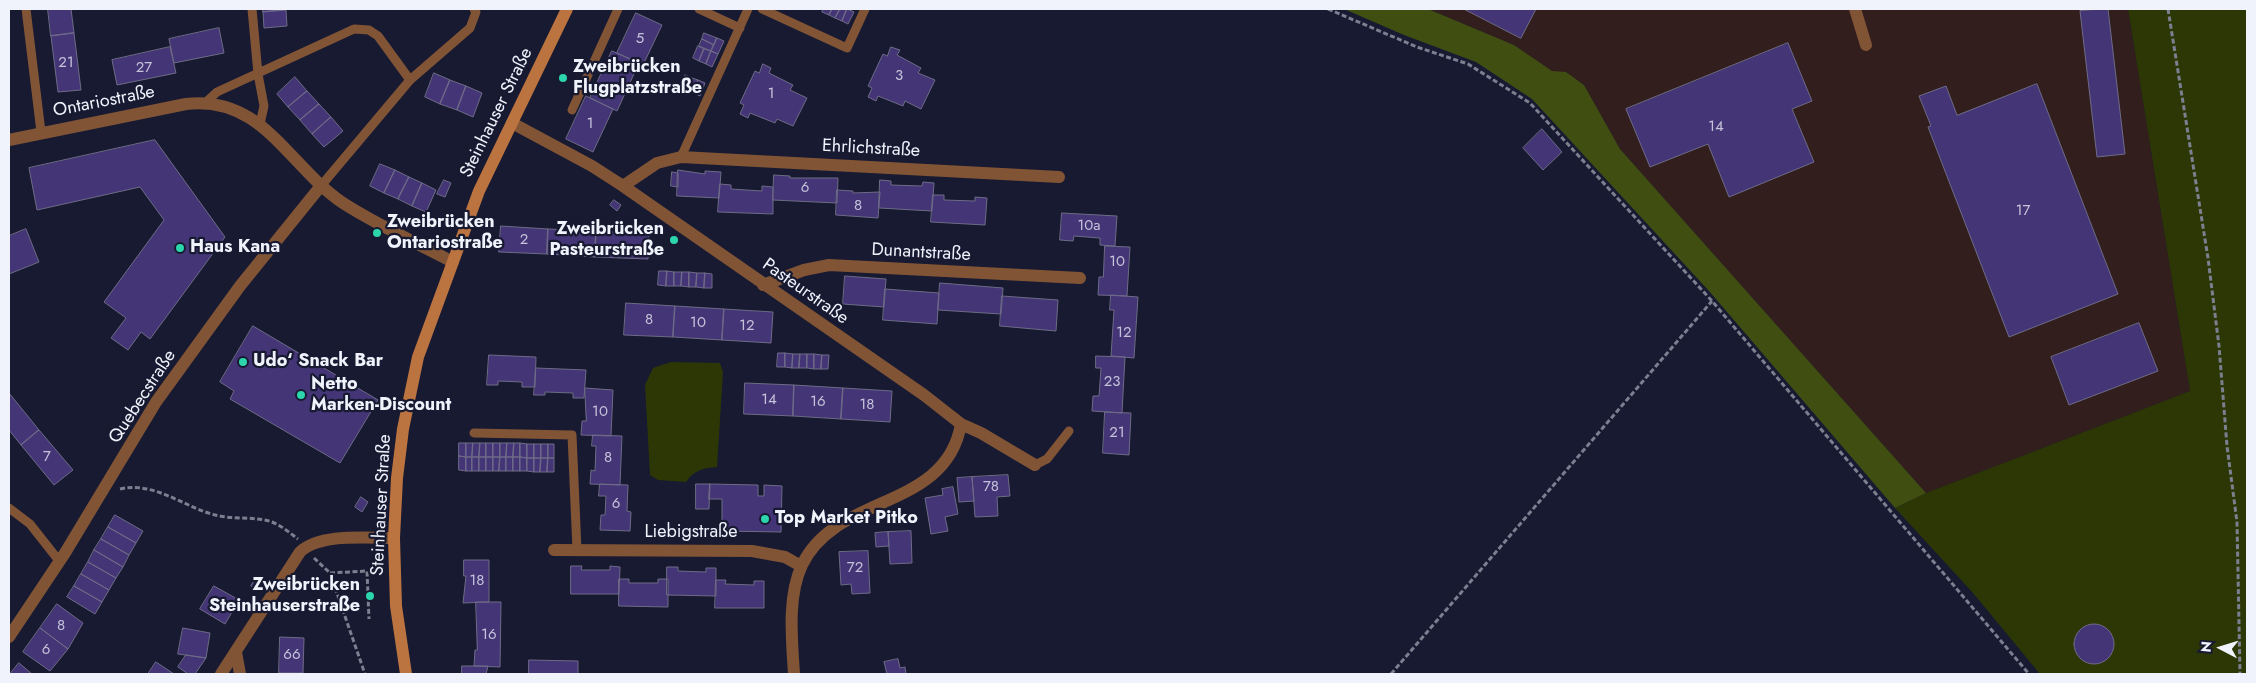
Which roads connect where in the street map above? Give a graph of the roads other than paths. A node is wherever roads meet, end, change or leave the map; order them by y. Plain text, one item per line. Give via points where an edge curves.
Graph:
1 (26, 9) edge
2 (252, 9) edge
3 (474, 9) edge
4 (568, 9) edge
5 (618, 9) edge
6 (699, 9) edge
7 (748, 9) edge
8 (762, 9) edge
9 (865, 9) edge
10 (1855, 9) edge
11 (740, 28) junction
12 (1866, 45) dead end
13 (258, 74) junction
14 (410, 80) junction
15 (206, 102) junction
16 (572, 110) dead end
17 (512, 123) junction
18 (260, 124) junction
19 (41, 132) junction
20 (9, 140) edge
21 (681, 157) junction
22 (1059, 177) dead end
23 (320, 186) junction
24 (623, 186) junction
25 (453, 262) junction
26 (1080, 278) dead end
27 (764, 285) junction
28 (961, 424) junction
29 (1069, 431) dead end
30 (474, 433) dead end
31 (1035, 465) joint
32 (9, 508) edge
33 (394, 538) junction
34 (554, 550) dead end
35 (577, 550) junction
36 (60, 562) junction
37 (801, 566) junction
38 (9, 636) edge
39 (236, 652) junction
40 (405, 670) edge
41 (221, 674) edge
42 (240, 674) edge
43 (794, 674) edge

1 - 19 lane
2 - 13 lane
3 - 14 lane via 476,12 470,28
4 - 17 main road, Steinhauser Straße
5 - 16 lane
6 - 11 lane
7 - 11 lane
8 - 9 lane via 847,48
10 - 12 street
11 - 21 lane
13 - 14 lane, Ontariostraße via 354,29 368,30 378,36
13 - 15 lane, Ontariostraße via 217,92
13 - 18 lane via 264,106
14 - 23 lane
15 - 18 street, Ontariostraße via 228,106
15 - 19 street, Ontariostraße
17 - 24 street, Pasteurstraße
17 - 25 main road, Steinhauser Straße via 479,191
18 - 23 street, Ontariostraße
19 - 20 street, Ontariostraße
21 - 22 street, Ehrlichstraße
21 - 24 street, Ehrlichstraße via 656,163
23 - 25 street, Ontariostraße via 345,204
23 - 36 street, Quebecstraße via 240,286 156,402
24 - 27 street, Pasteurstraße
25 - 33 main road, Steinhauser Straße via 418,357 404,420
26 - 27 street, Dunantstraße via 829,265 804,270
27 - 28 street, Pasteurstraße
28 - 31 street, Pasteurstraße
28 - 37 street via 948,460 933,476 842,523 810,550
29 - 31 lane, Pasteurstraße via 1047,459
30 - 35 lane via 572,435
32 - 36 lane via 30,524
33 - 39 street via 332,539 303,548
33 - 40 main road, Steinhauser Straße via 396,606
34 - 35 street, Liebigstraße
35 - 37 street, Liebigstraße via 752,551 785,557
36 - 38 street, Quebecstraße
37 - 43 street via 793,606
39 - 41 street
39 - 42 street

